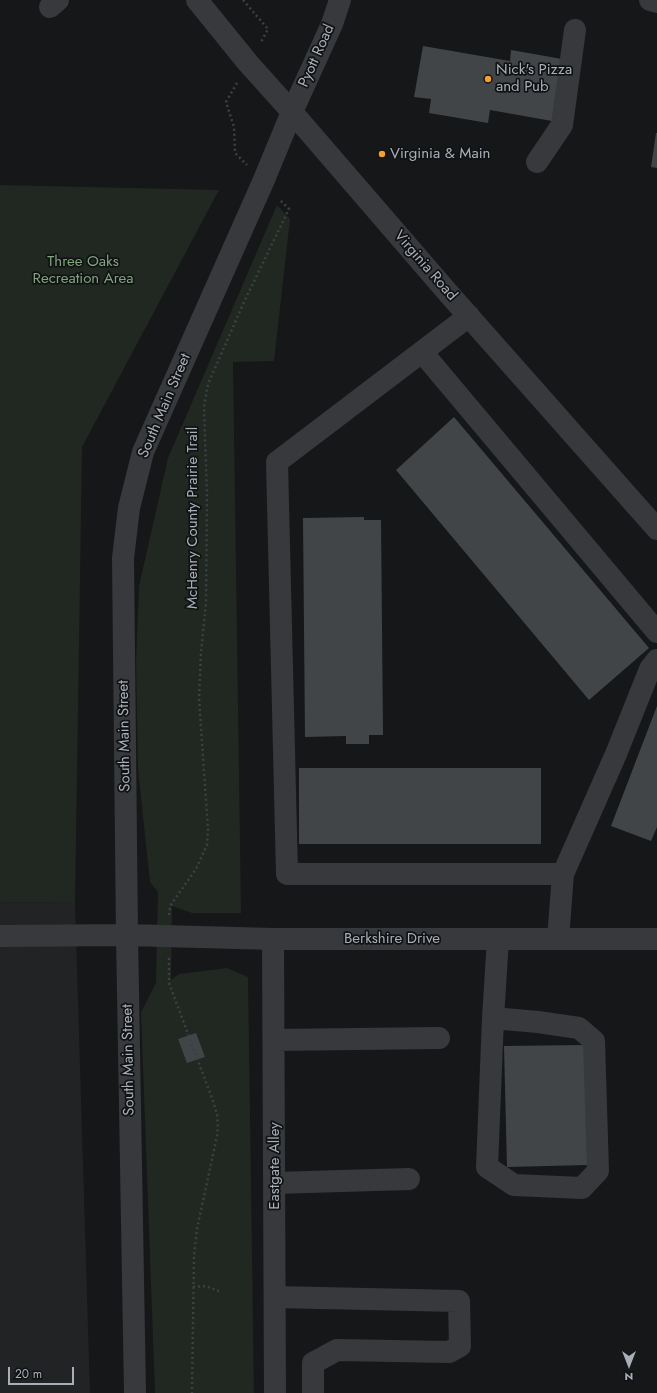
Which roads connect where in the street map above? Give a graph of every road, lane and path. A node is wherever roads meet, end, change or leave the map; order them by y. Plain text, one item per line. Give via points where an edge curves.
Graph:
1 (197, 0) edge
2 (243, 0) edge
3 (340, 0) edge
4 (650, 0) edge
5 (657, 2) edge
6 (268, 29) dead end
7 (574, 30) dead end
8 (226, 102) dead end
9 (292, 112) junction
10 (235, 153) dead end
11 (537, 162) dead end
12 (289, 209) dead end
13 (469, 316) junction
14 (422, 352) junction
15 (657, 529) edge
16 (657, 632) edge
17 (657, 660) edge
18 (563, 874) junction
19 (170, 906) dead end
20 (127, 935) junction
21 (0, 936) edge
22 (273, 939) junction
23 (498, 939) junction
24 (558, 939) junction
25 (657, 939) edge
26 (169, 983) dead end
27 (493, 1018) junction
28 (439, 1038) dead end
29 (274, 1040) junction
30 (409, 1179) dead end
31 (275, 1183) junction
32 (193, 1287) junction
33 (220, 1291) dead end
34 (275, 1298) junction
35 (135, 1393) edge
36 (192, 1393) edge
37 (275, 1393) edge
38 (313, 1393) edge

1 - 9 street, Virginia Road
2 - 6 path
3 - 9 street, Pyott Road via 332,24
4 - 5 street
7 - 11 street via 562,125
8 - 10 path via 234,127
9 - 13 street, Virginia Road
9 - 20 street, South Main Street via 143,452 129,508 123,558
12 - 19 path, McHenry County Prairie Trail via 208,384 204,407 207,495 206,603 199,698 207,845 196,869
13 - 14 street
13 - 15 street, Virginia Road
14 - 16 street
14 - 18 street via 277,462 287,874
17 - 18 street via 650,669
18 - 24 street
20 - 21 street, Berkshire Drive
20 - 22 street, Berkshire Drive
20 - 35 street, South Main Street
22 - 23 street, Berkshire Drive
22 - 29 street, Eastgate Alley
23 - 24 street, Berkshire Drive
23 - 27 street
24 - 25 street, Berkshire Drive
26 - 32 path via 217,1114 214,1155 197,1229
27 - 27 street via 579,1028 594,1041 598,1171 582,1188 514,1185 487,1167
28 - 29 street
29 - 31 street, Eastgate Alley
30 - 31 street
31 - 34 street, Eastgate Alley
32 - 33 path via 205,1286
32 - 36 path
34 - 37 street, Eastgate Alley
34 - 38 street via 459,1301 460,1346 449,1352 337,1350 313,1363

